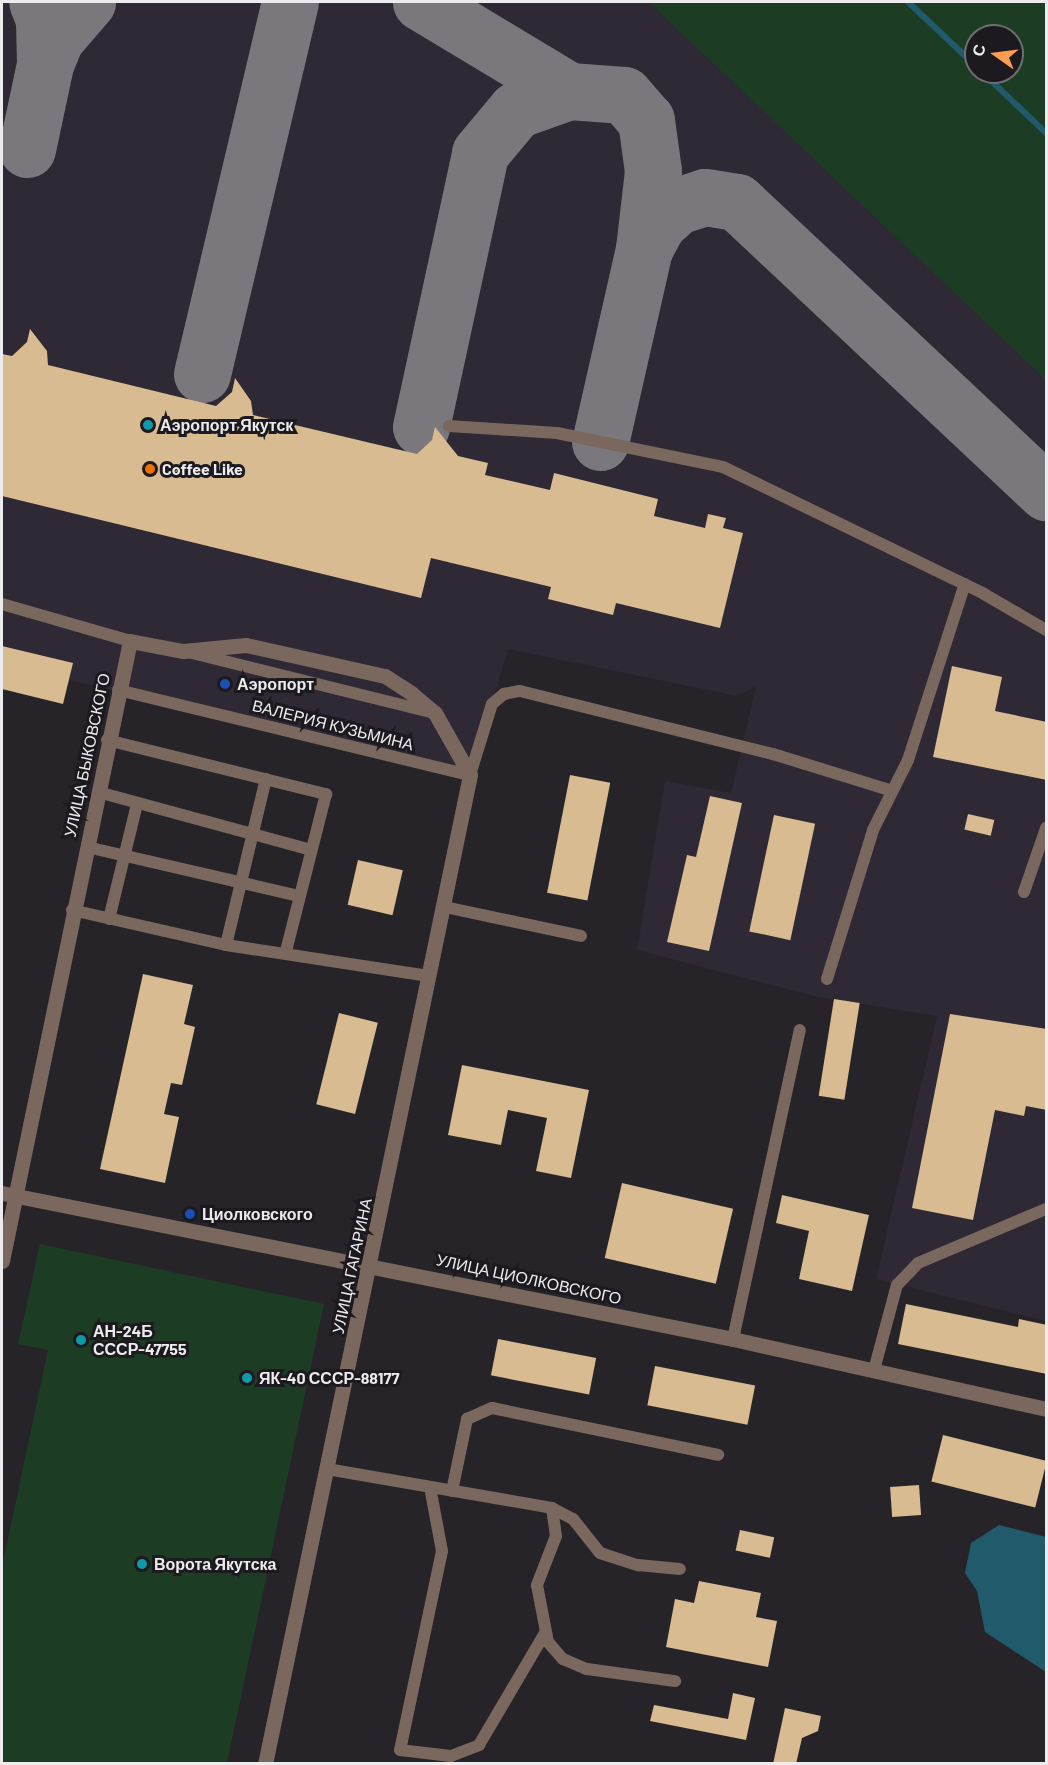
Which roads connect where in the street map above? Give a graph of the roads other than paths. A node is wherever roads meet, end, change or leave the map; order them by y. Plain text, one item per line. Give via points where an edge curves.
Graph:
1 (449, 426) dead end
2 (964, 584) junction
3 (2, 604) edge
4 (1047, 630) edge
5 (130, 641) junction
6 (183, 651) junction
7 (118, 690) junction
8 (435, 713) junction
9 (106, 740) junction
10 (470, 775) junction
11 (266, 779) junction
12 (889, 790) junction
13 (98, 792) junction
14 (137, 804) junction
15 (1047, 828) edge
16 (87, 847) junction
17 (311, 850) junction
18 (124, 856) junction
19 (239, 885) junction
20 (1024, 892) dead end
21 (299, 896) junction
22 (445, 907) junction
23 (72, 910) junction
24 (109, 919) junction
25 (581, 936) dead end
26 (226, 945) junction
27 (286, 951) junction
28 (429, 976) junction
29 (827, 979) dead end
30 (800, 1030) dead end
31 (8, 1194) edge
32 (1047, 1209) edge
33 (2, 1261) edge
34 (370, 1265) junction
35 (733, 1339) junction
36 (874, 1370) junction
37 (1047, 1409) edge
38 (718, 1455) dead end
39 (327, 1469) junction
40 (430, 1487) junction
41 (452, 1491) junction
42 (552, 1508) junction
43 (680, 1569) dead end
44 (545, 1632) junction
45 (675, 1681) dead end
46 (265, 1764) edge

1 - 2 lane via 556,434 723,467
2 - 4 lane
2 - 12 lane via 908,760
3 - 5 lane
5 - 6 street
5 - 7 street, УЛИЦА БЫКОВСКОГО
6 - 8 lane
6 - 8 street via 246,645 357,669 385,676
7 - 9 street, УЛИЦА БЫКОВСКОГО
7 - 10 lane, ВАЛЕРИЯ КУЗЬМИНА
8 - 10 street
9 - 11 lane
9 - 13 street, УЛИЦА БЫКОВСКОГО
10 - 12 lane via 492,704 504,694 520,692 773,754
10 - 22 street, УЛИЦА ГАГАРИНА
11 - 17 lane via 326,794
11 - 19 lane
12 - 29 lane
13 - 14 lane
13 - 16 street, УЛИЦА БЫКОВСКОГО
14 - 17 lane
14 - 18 lane
15 - 20 lane
16 - 18 lane
16 - 23 street, УЛИЦА БЫКОВСКОГО
17 - 21 lane
18 - 19 lane
18 - 24 lane
19 - 21 lane
19 - 26 lane
21 - 27 lane
22 - 25 lane
22 - 28 street, УЛИЦА ГАГАРИНА
23 - 24 lane
23 - 31 street, УЛИЦА БЫКОВСКОГО
24 - 26 lane
26 - 27 lane
27 - 28 lane
28 - 34 street, УЛИЦА ГАГАРИНА
30 - 35 lane
31 - 33 street, УЛИЦА БЫКОВСКОГО
31 - 34 street, УЛИЦА ЦИОЛКОВСКОГО
32 - 36 lane via 918,1263 897,1285
34 - 35 street, УЛИЦА ЦИОЛКОВСКОГО
34 - 39 street, УЛИЦА ГАГАРИНА
35 - 36 street, УЛИЦА ЦИОЛКОВСКОГО
36 - 37 street, УЛИЦА ЦИОЛКОВСКОГО
38 - 41 lane via 492,1408 467,1419
39 - 40 lane
39 - 46 street, УЛИЦА ГАГАРИНА
40 - 41 lane
40 - 44 lane via 442,1551 400,1750 451,1756 479,1745
41 - 42 lane
42 - 43 lane via 573,1519 600,1553 638,1565
42 - 44 lane via 556,1536 537,1585
44 - 45 lane via 563,1659 587,1669

